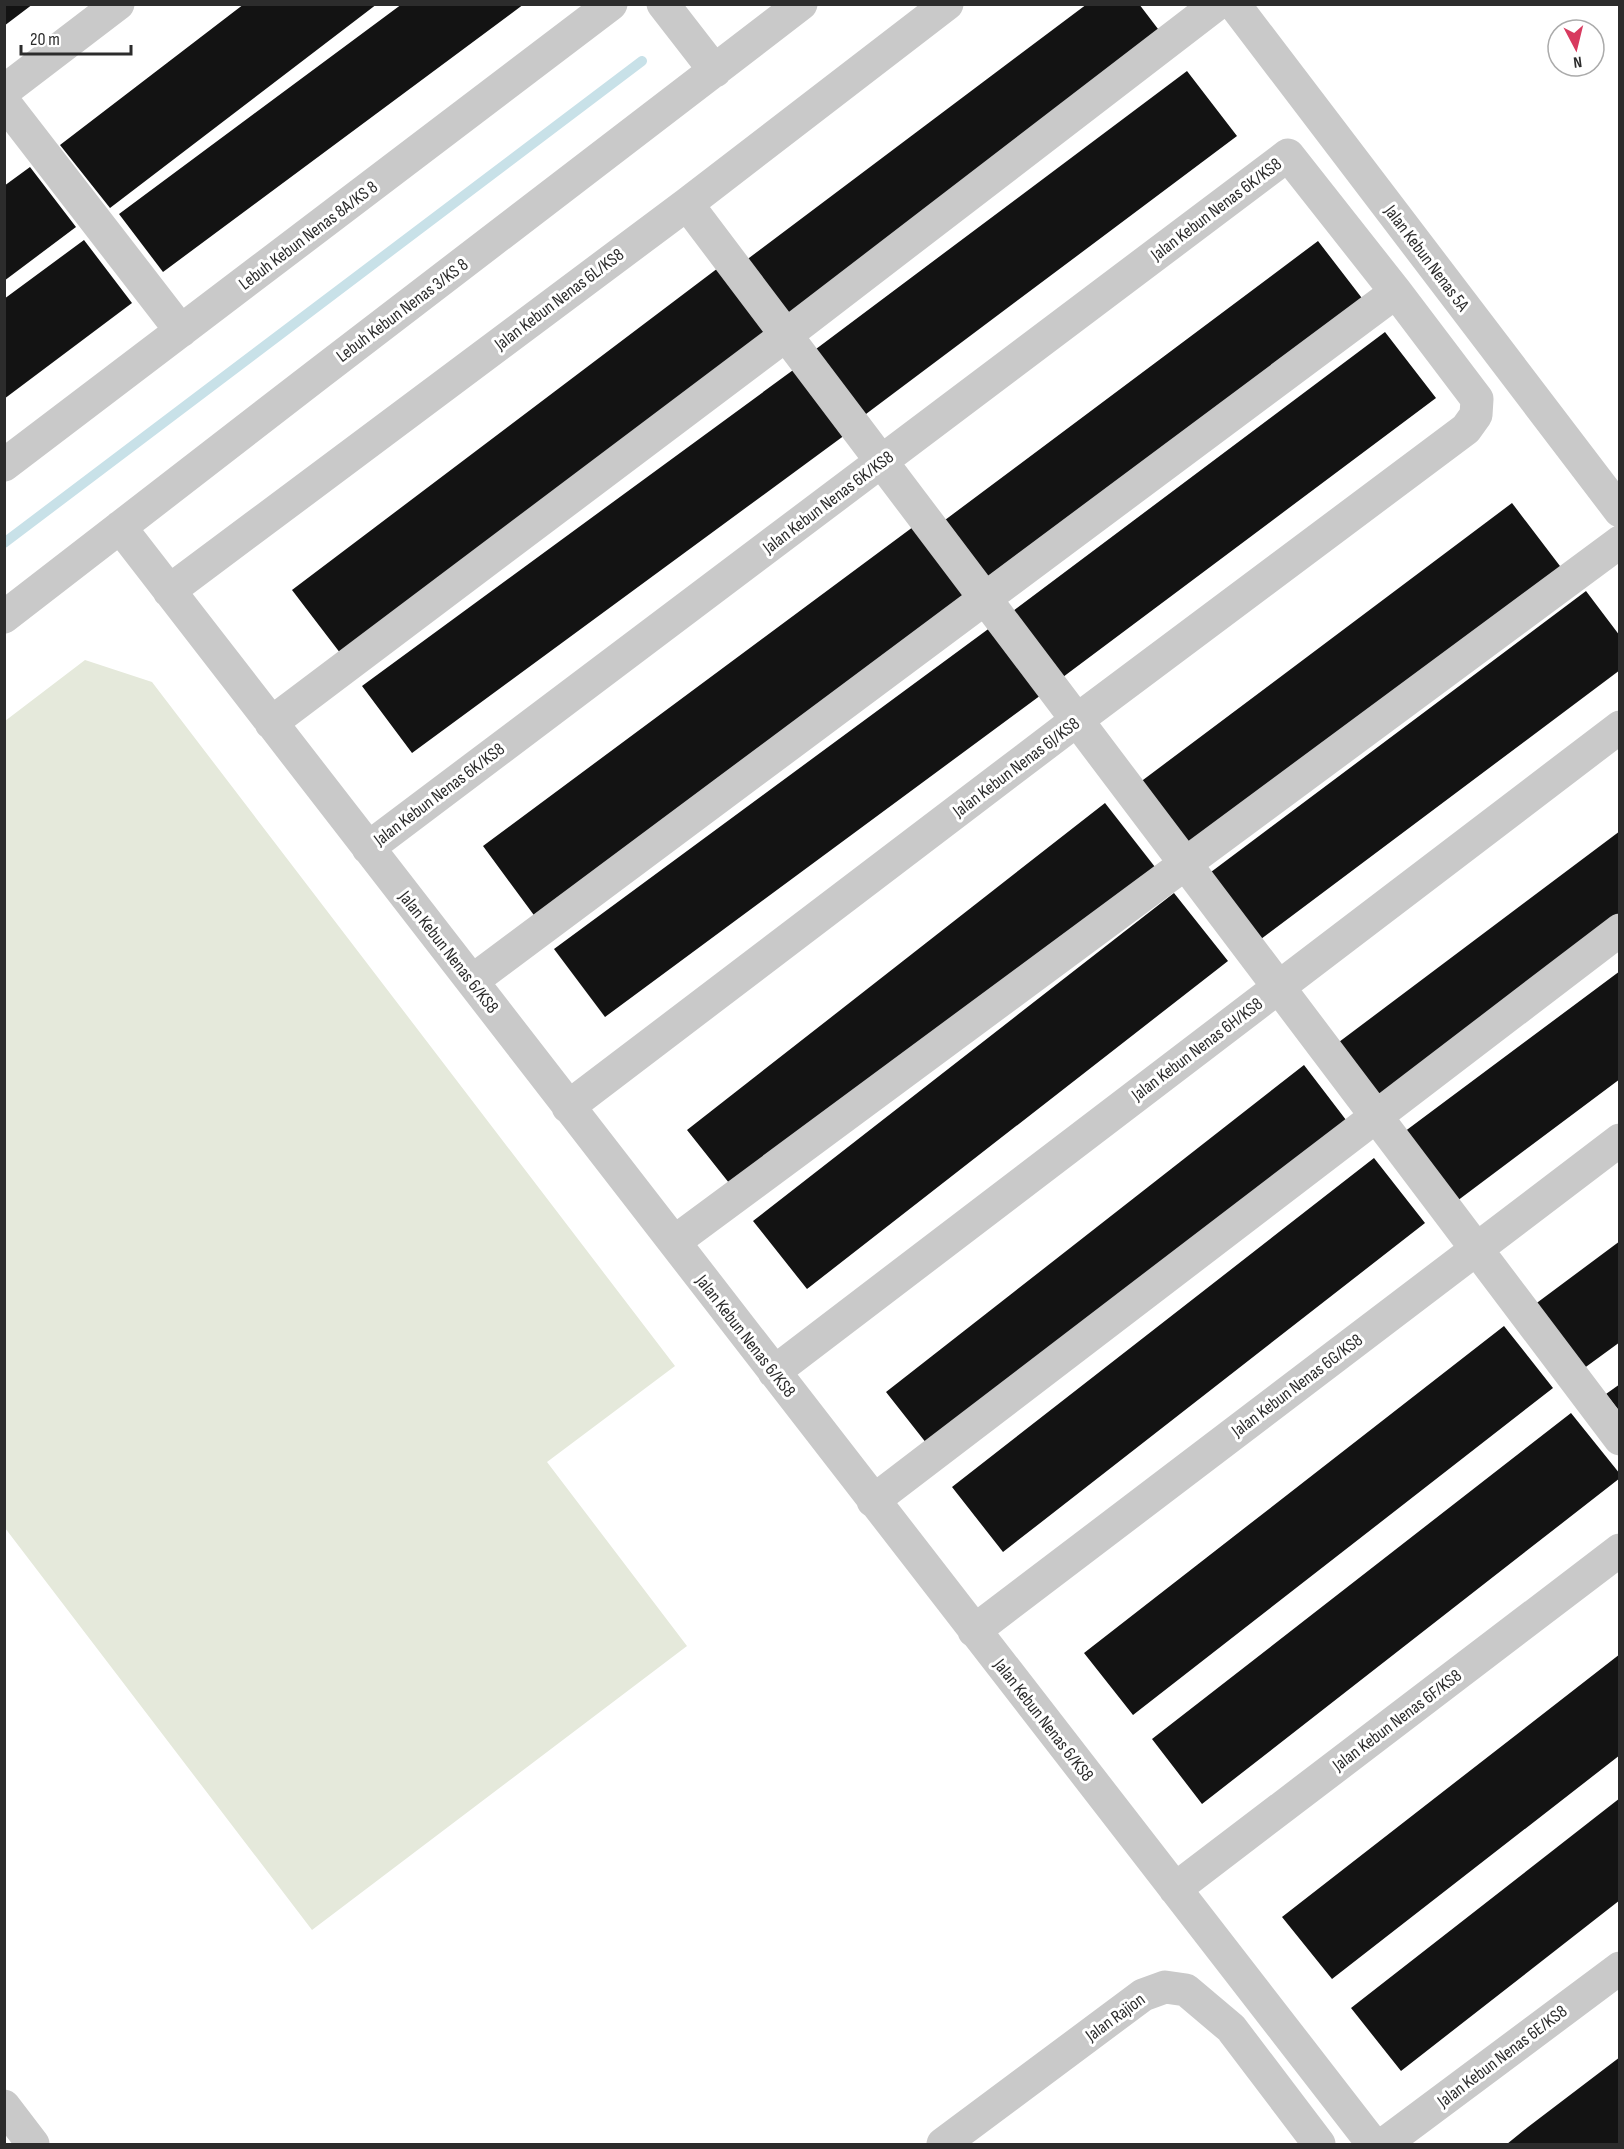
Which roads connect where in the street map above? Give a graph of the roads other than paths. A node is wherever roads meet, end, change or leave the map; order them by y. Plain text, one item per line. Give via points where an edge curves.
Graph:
1 (118, 4) edge
2 (611, 4) edge
3 (663, 4) edge
4 (801, 4) edge
5 (947, 4) edge
6 (1217, 4) edge
7 (1234, 4) edge
8 (715, 71) junction
9 (4, 91) edge
10 (4, 102) edge
11 (687, 204) junction
12 (1396, 292) junction
13 (181, 331) junction
14 (786, 335) junction
15 (882, 461) junction
16 (4, 465) edge
17 (1620, 511) edge
18 (120, 527) junction
19 (1620, 542) edge
20 (169, 591) junction
21 (985, 598) junction
22 (4, 617) edge
23 (1077, 720) junction
24 (271, 723) junction
25 (1620, 727) edge
26 (368, 848) junction
27 (1185, 864) junction
28 (1620, 930) edge
29 (471, 981) junction
30 (1278, 987) junction
31 (568, 1107) junction
32 (1376, 1115) junction
33 (1620, 1140) edge
34 (674, 1242) junction
35 (1476, 1249) junction
36 (774, 1372) junction
37 (1620, 1439) edge
38 (873, 1500) junction
39 (1620, 1550) edge
40 (974, 1631) junction
41 (1175, 1889) junction
42 (1620, 1968) edge
43 (4, 2106) edge
44 (33, 2145) edge
45 (943, 2145) edge
46 (1319, 2145) edge
47 (1373, 2145) edge
48 (1384, 2145) edge

1 - 9 street
2 - 13 street, Lebuh Kebun Nenas 8A/KS 8
3 - 8 street
4 - 8 street, Lebuh Kebun Nenas 3/KS 8
5 - 11 street, Jalan Kebun Nenas 6L/KS8
6 - 14 street
7 - 17 street, Jalan Kebun Nenas 5A
8 - 18 street, Lebuh Kebun Nenas 3/KS 8
10 - 13 street
11 - 14 street
11 - 20 street, Jalan Kebun Nenas 6L/KS8
12 - 15 street, Jalan Kebun Nenas 6K/KS8 via 1287,155
12 - 21 street
12 - 23 street, Jalan Kebun Nenas 6J/KS8 via 1477,399 1476,415 1466,429
13 - 16 street, Lebuh Kebun Nenas 8A/KS 8
14 - 15 street
14 - 24 street
15 - 21 street
15 - 26 street, Jalan Kebun Nenas 6K/KS8
18 - 20 street, Jalan Kebun Nenas 6/KS8
18 - 22 street, Lebuh Kebun Nenas 3/KS 8
19 - 27 street
20 - 24 street, Jalan Kebun Nenas 6/KS8
21 - 23 street
21 - 29 street
23 - 27 street
23 - 31 street, Jalan Kebun Nenas 6J/KS8
24 - 26 street, Jalan Kebun Nenas 6/KS8
25 - 30 street, Jalan Kebun Nenas 6H/KS8
26 - 29 street, Jalan Kebun Nenas 6/KS8
27 - 30 street
27 - 34 street
28 - 32 street
29 - 31 street, Jalan Kebun Nenas 6/KS8
30 - 32 street
30 - 36 street, Jalan Kebun Nenas 6H/KS8
31 - 34 street, Jalan Kebun Nenas 6/KS8
32 - 35 street
32 - 38 street
33 - 35 street, Jalan Kebun Nenas 6G/KS8
34 - 36 street, Jalan Kebun Nenas 6/KS8
35 - 37 street
35 - 40 street, Jalan Kebun Nenas 6G/KS8
36 - 38 street, Jalan Kebun Nenas 6/KS8
38 - 40 street, Jalan Kebun Nenas 6/KS8
39 - 41 street, Jalan Kebun Nenas 6F/KS8
40 - 41 street, Jalan Kebun Nenas 6/KS8
41 - 47 street, Jalan Kebun Nenas 6/KS8
42 - 48 street, Jalan Kebun Nenas 6E/KS8
43 - 44 street
45 - 46 street, Jalan Rajion via 1143,1995 1165,1987 1186,1990 1231,2028

